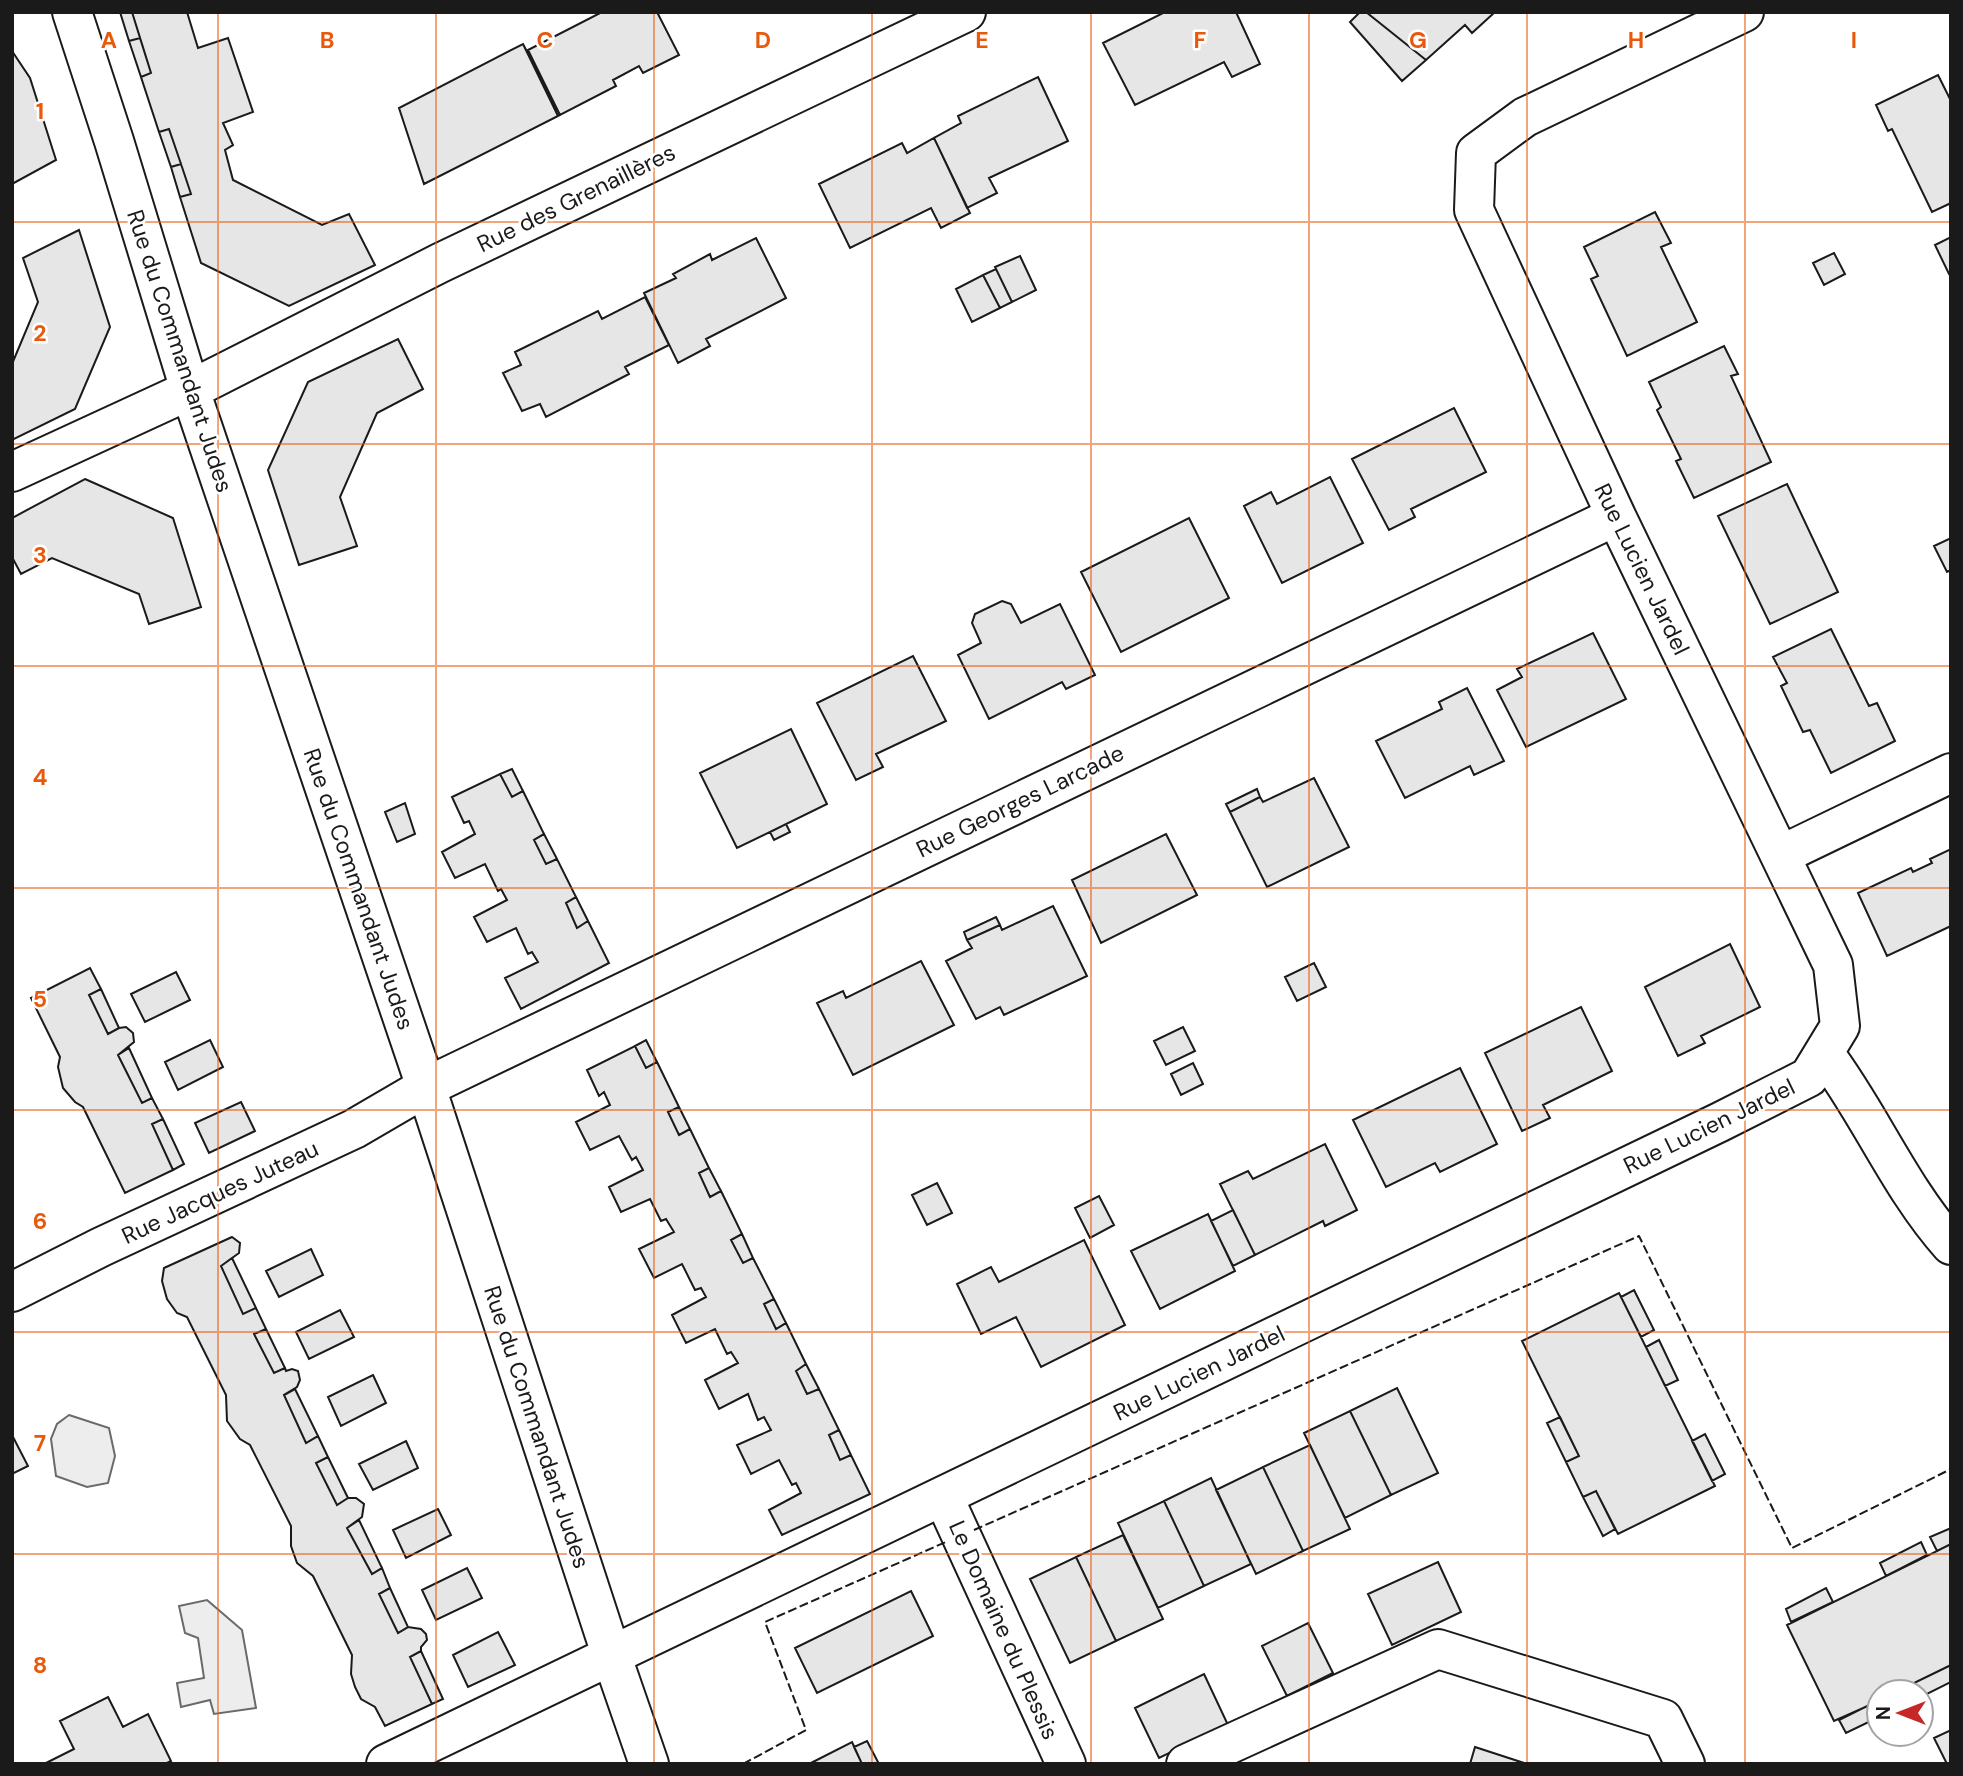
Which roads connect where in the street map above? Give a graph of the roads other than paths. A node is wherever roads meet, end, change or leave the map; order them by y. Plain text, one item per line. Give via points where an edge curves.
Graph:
1 (72, 12) edge
2 (966, 12) edge
3 (1744, 12) edge
4 (190, 390) junction
5 (12, 472) edge
6 (1616, 516) junction
7 (1951, 773) edge
8 (1781, 855) junction
9 (1824, 1053) junction
10 (426, 1087) junction
11 (1951, 1245) edge
12 (12, 1292) edge
13 (943, 1496) junction
14 (612, 1657) junction
15 (386, 1764) edge
16 (649, 1764) edge
17 (1066, 1764) edge
18 (1186, 1764) edge
19 (1685, 1764) edge

1 - 4 street, Rue du Commandant Judes
2 - 4 street, Rue des Grenaillères via 440,264
3 - 6 street, Rue Lucien Jardel via 1525,117 1476,153 1474,210
4 - 5 street, Rue des Grenaillères
4 - 10 street, Rue du Commandant Judes
6 - 8 street, Rue Lucien Jardel
6 - 10 street, Rue Georges Larcade
7 - 8 street
8 - 9 street, Rue Lucien Jardel via 1833,965 1840,1026
9 - 11 street via 1849,1086 1929,1221
9 - 13 street, Rue Lucien Jardel via 1809,1077 1720,1122
10 - 12 street, Rue Jacques Juteau via 354,1129
10 - 14 street, Rue du Commandant Judes
13 - 14 street, Rue Lucien Jardel
13 - 17 street, Le Domaine du Plessis
14 - 15 street, Rue Lucien Jardel
14 - 16 street, Rue du Commandant Judes
18 - 19 street via 1438,1649 1663,1719

